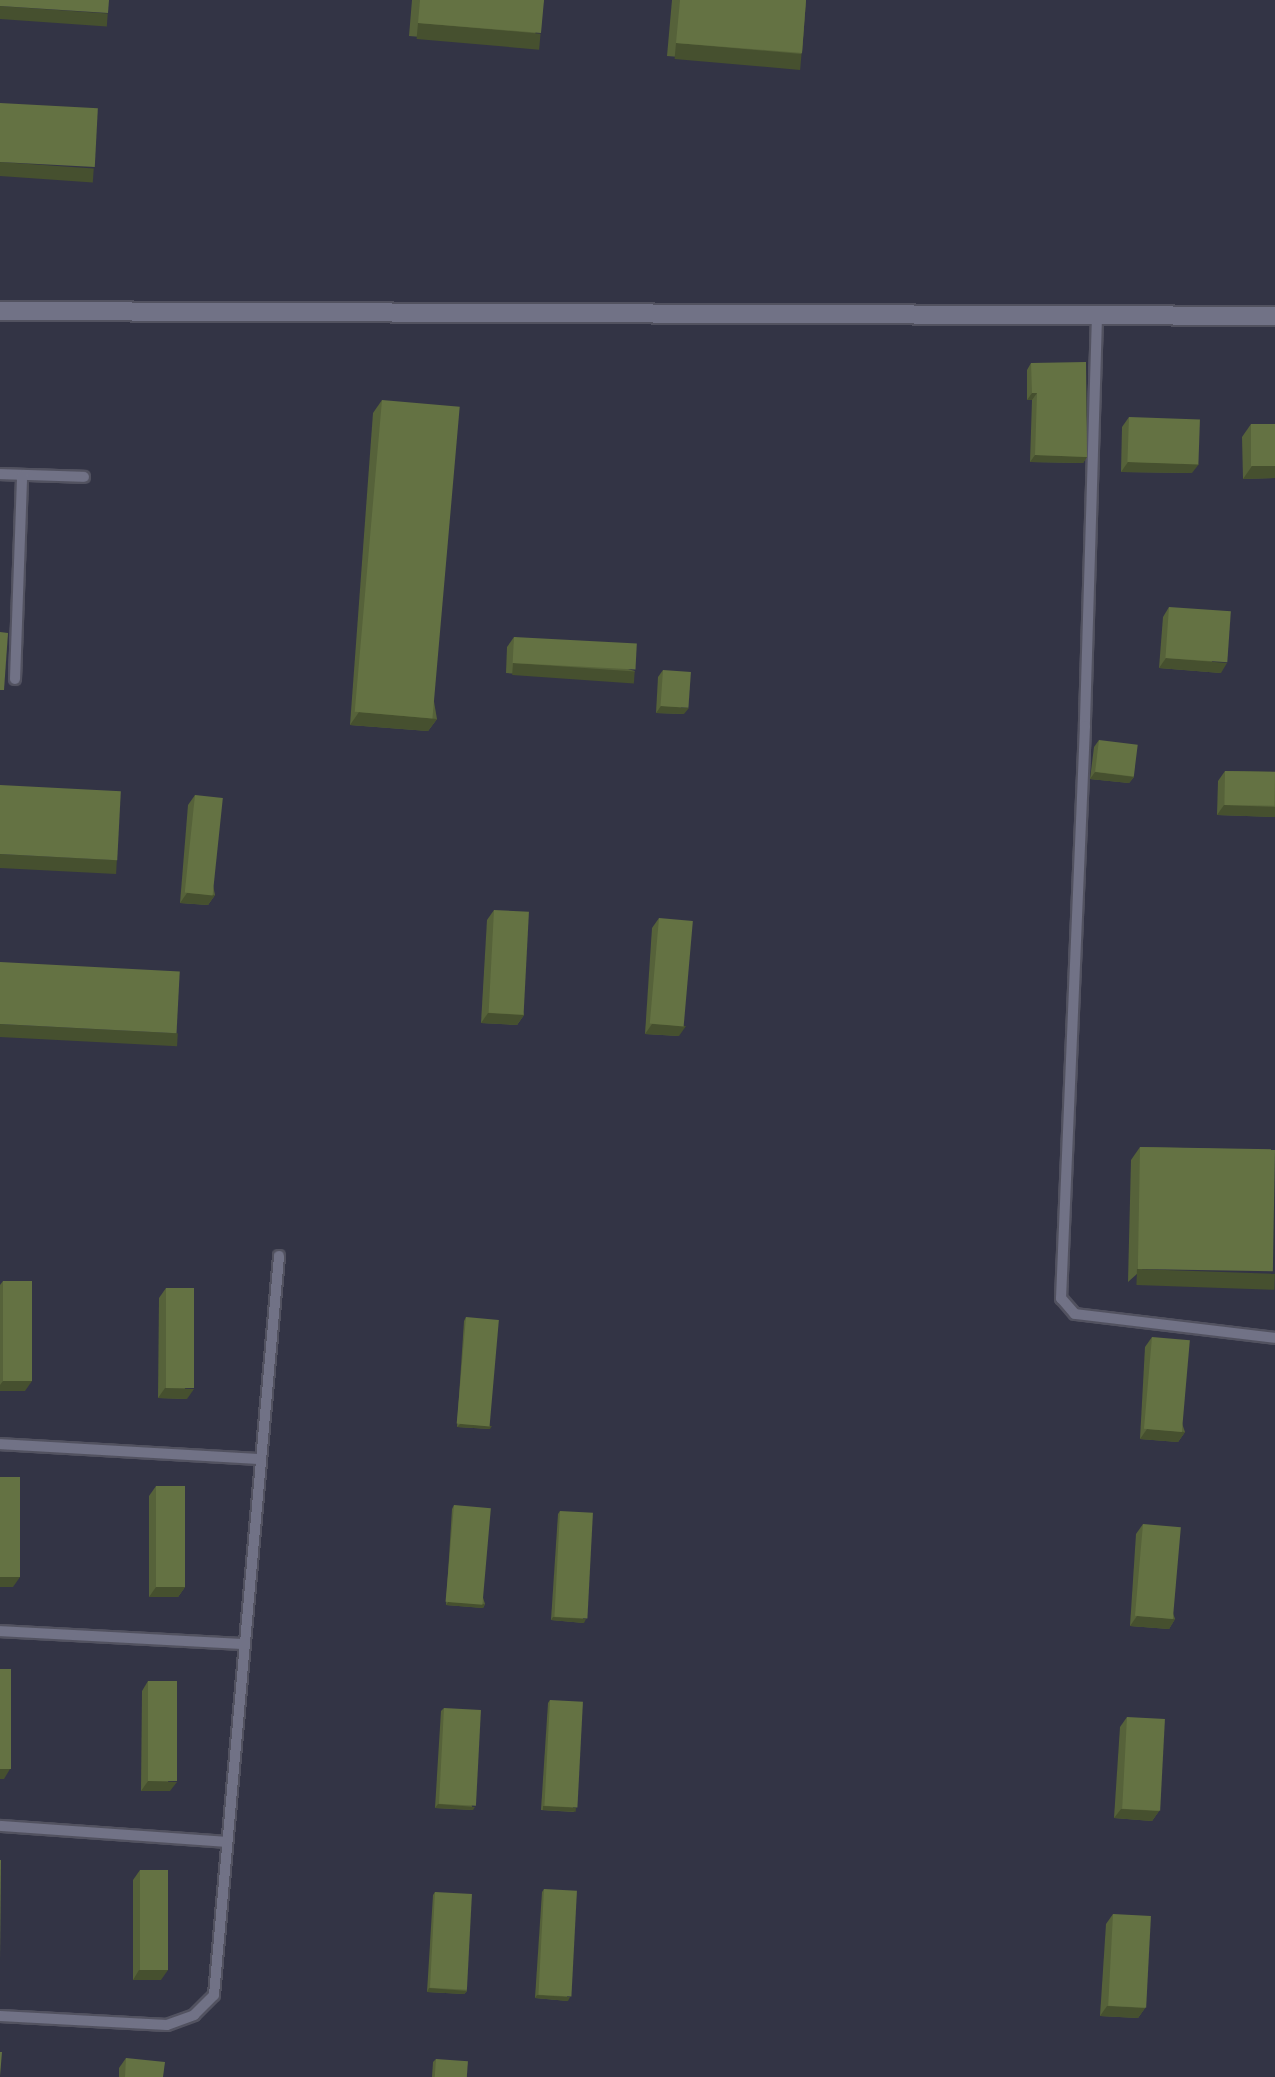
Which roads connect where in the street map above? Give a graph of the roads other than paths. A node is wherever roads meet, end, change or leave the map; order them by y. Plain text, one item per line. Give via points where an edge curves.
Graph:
1 (0, 311) edge
2 (1097, 316) junction
3 (1275, 316) edge
4 (0, 474) edge
5 (22, 475) junction
6 (84, 477) dead end
7 (15, 679) dead end
8 (279, 1256) dead end
9 (1275, 1338) edge
10 (0, 1444) edge
11 (258, 1459) junction
12 (0, 1631) edge
13 (242, 1644) junction
14 (0, 1826) edge
15 (226, 1842) junction
16 (0, 2016) edge

1 - 2 street
2 - 3 street
2 - 9 lane via 1061,1298 1075,1314
4 - 5 lane
5 - 6 lane
5 - 7 lane
8 - 11 lane
10 - 11 lane
11 - 13 lane
12 - 13 lane
13 - 15 lane
14 - 15 lane
15 - 16 lane via 214,1995 194,2015 167,2025

